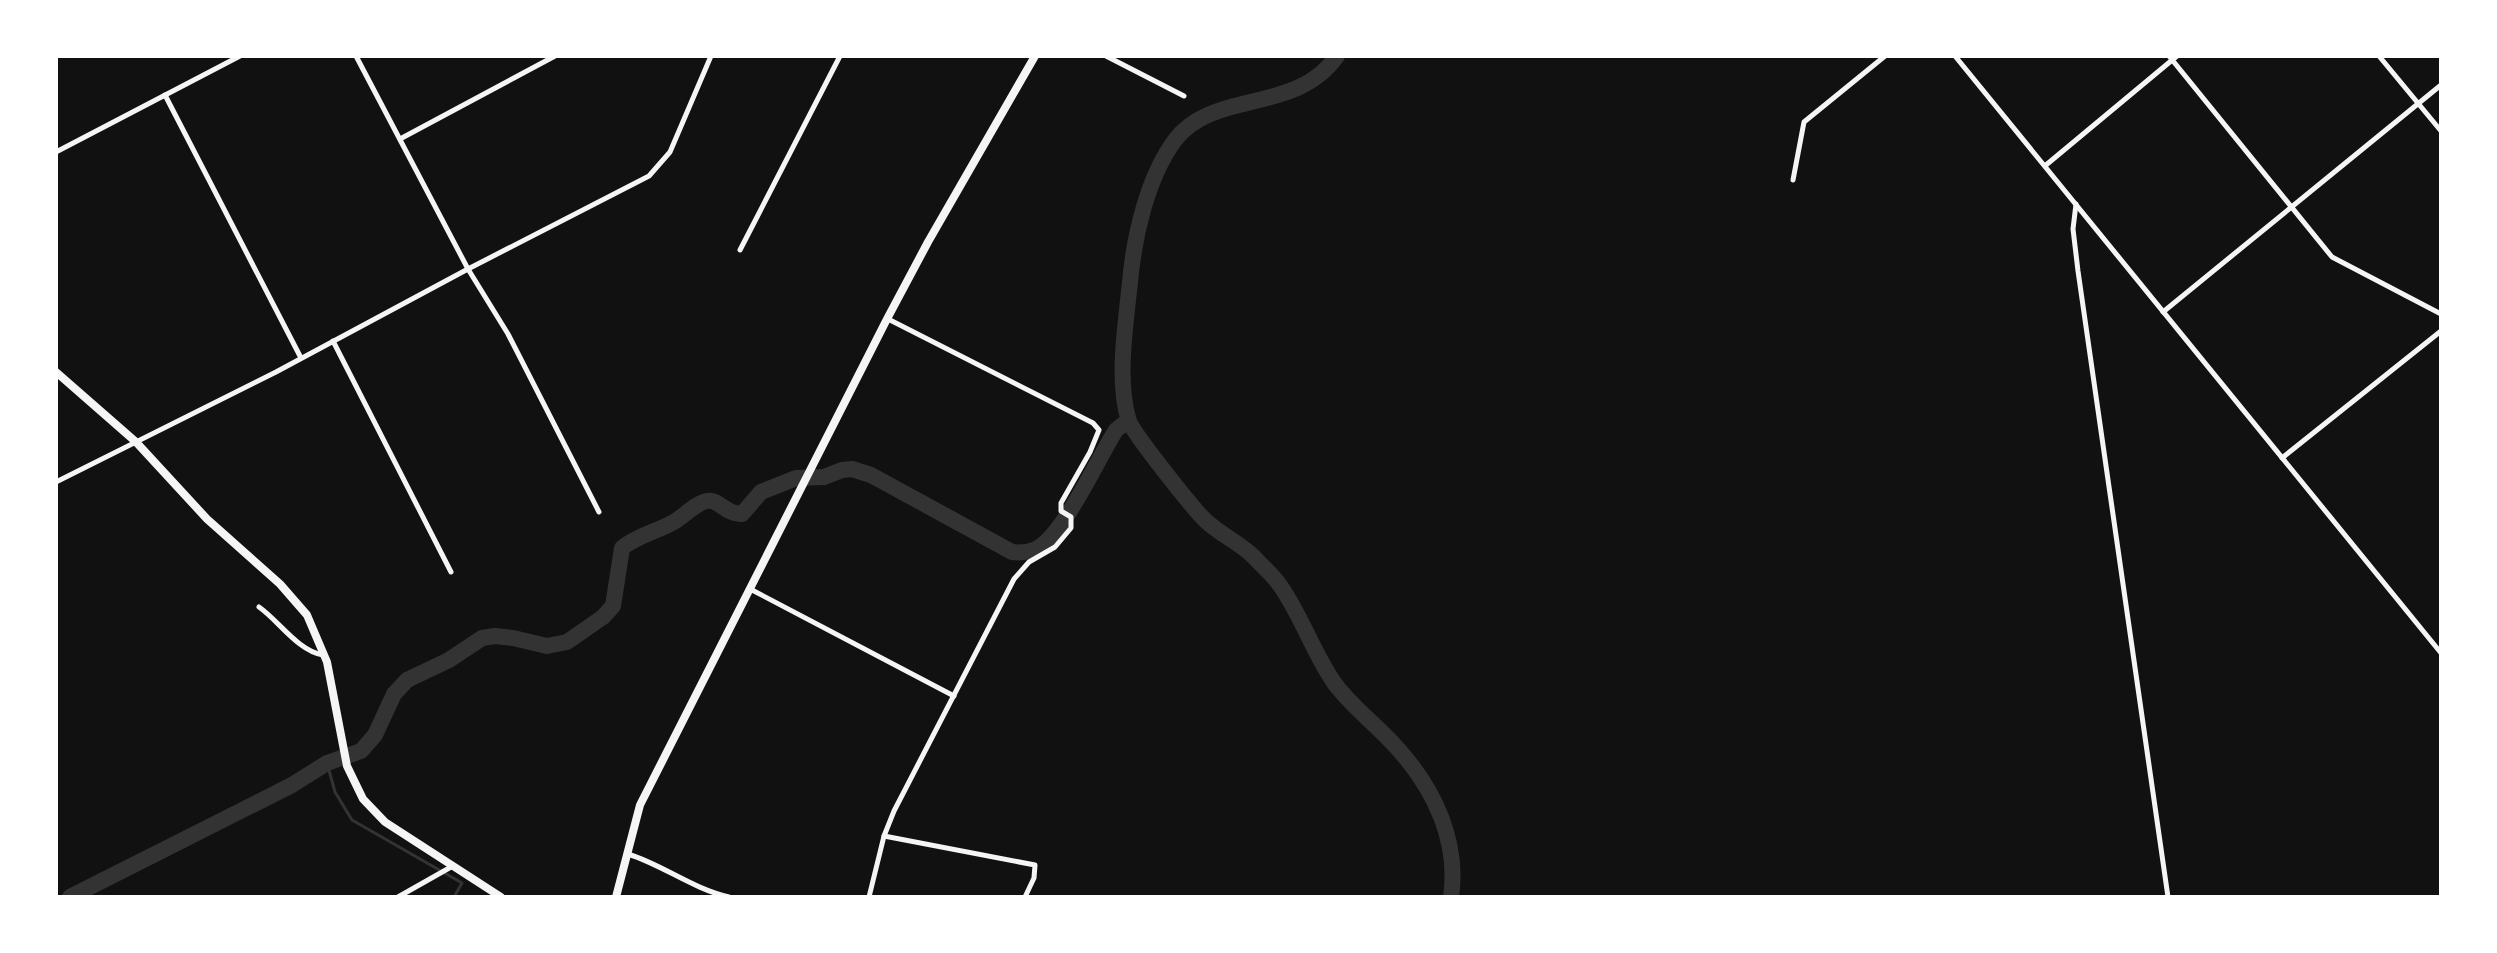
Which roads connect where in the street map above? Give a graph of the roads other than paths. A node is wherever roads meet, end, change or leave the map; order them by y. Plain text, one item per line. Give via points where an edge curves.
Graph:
1 (240, 56) edge
2 (356, 56) edge
3 (555, 56) edge
4 (711, 56) edge
5 (840, 56) edge
6 (1035, 56) edge
7 (1106, 56) edge
8 (1885, 56) edge
9 (1955, 56) edge
10 (2379, 56) edge
11 (2173, 57) edge
12 (2441, 85) edge
13 (165, 95) junction
14 (1184, 96) dead end
15 (2419, 102) junction
16 (2441, 131) edge
17 (400, 139) junction
18 (56, 152) edge
19 (2046, 165) junction
20 (1793, 180) dead end
21 (2077, 203) junction
22 (2291, 207) junction
23 (740, 250) dead end
24 (468, 269) junction
25 (2163, 312) junction
26 (2441, 314) edge
27 (887, 319) junction
28 (2441, 331) edge
29 (333, 341) junction
30 (301, 358) junction
31 (56, 372) edge
32 (136, 442) junction
33 (2282, 458) junction
34 (56, 482) edge
35 (599, 512) dead end
36 (451, 572) dead end
37 (752, 590) junction
38 (259, 607) dead end
39 (2441, 653) edge
40 (324, 655) junction
41 (954, 696) junction
42 (884, 836) junction
43 (627, 854) junction
44 (451, 867) junction
45 (398, 897) edge
46 (501, 897) edge
47 (616, 897) edge
48 (729, 897) edge
49 (869, 897) edge
50 (1025, 897) edge
51 (2168, 897) edge

1 - 13 street
2 - 17 street
3 - 17 street
4 - 24 street via 670,152 649,176
5 - 23 street
6 - 27 main road
7 - 14 street
8 - 20 street via 1804,122
9 - 19 street
10 - 15 street
11 - 19 street
11 - 22 street
12 - 15 street
13 - 18 street
13 - 30 street
15 - 16 street
15 - 22 street
17 - 24 street
19 - 21 street
21 - 25 street
21 - 51 street via 2073,229 2078,271
22 - 25 street
22 - 26 street via 2332,257
24 - 29 street
24 - 35 street via 508,334
25 - 33 street
27 - 37 main road
27 - 41 street via 1097,426 1090,452 1061,503 1062,512 1071,517 1071,528 1055,547 1018,572
28 - 33 street
29 - 30 street
29 - 36 street
30 - 32 street
31 - 32 main road
32 - 34 street
32 - 40 main road via 207,519 288,592 307,615
33 - 39 street
37 - 41 street
37 - 43 main road via 640,805
38 - 40 street via 302,646
40 - 44 main road via 355,787 385,822
41 - 42 street
42 - 49 street
42 - 50 street via 1035,865
43 - 47 main road
43 - 48 street
44 - 45 street
44 - 46 main road

